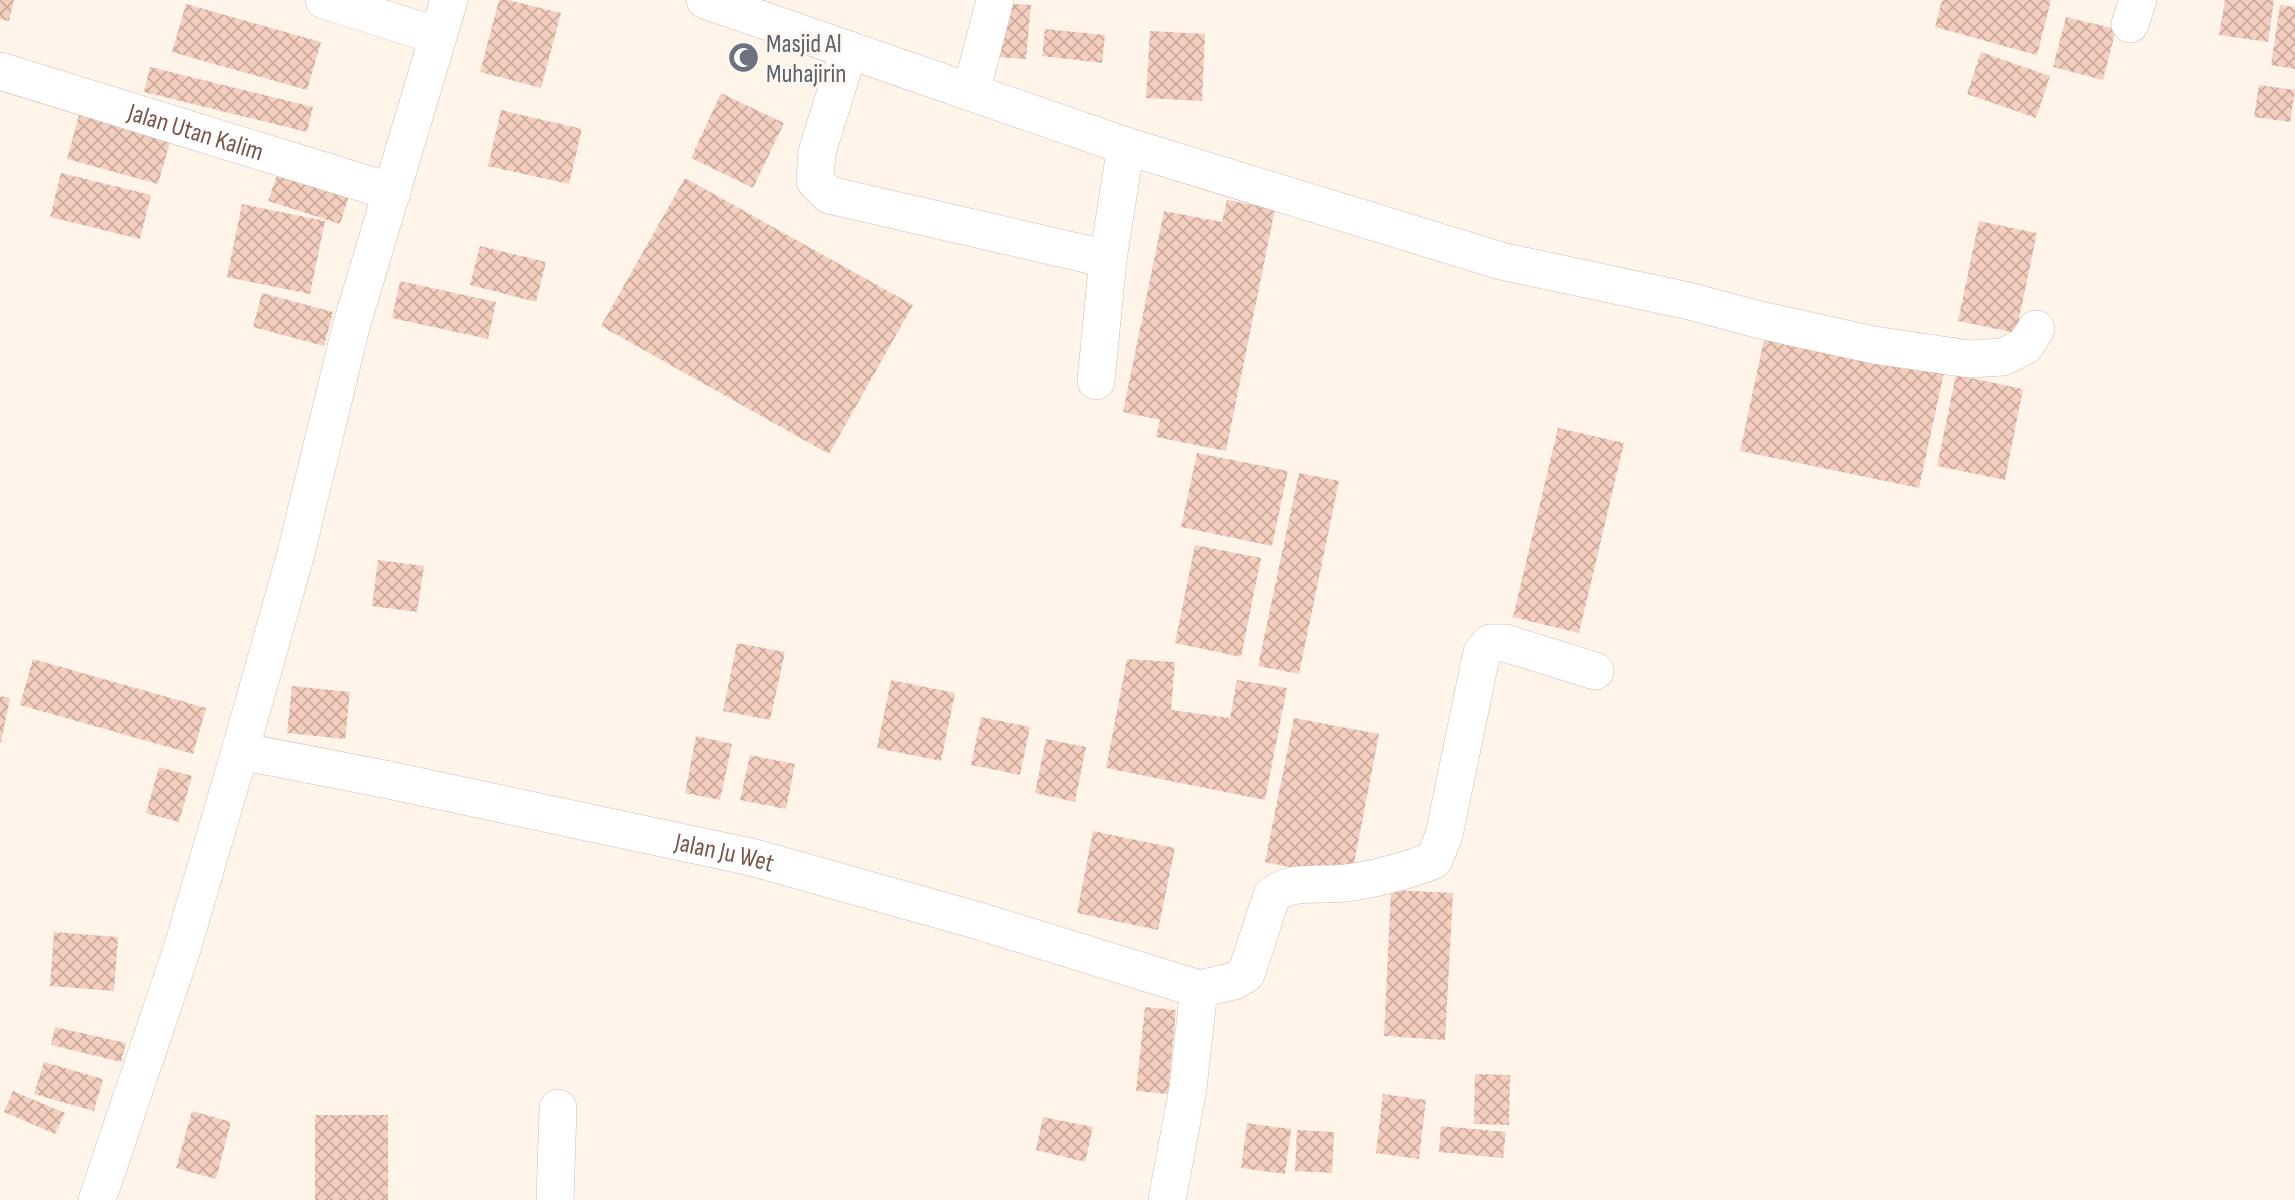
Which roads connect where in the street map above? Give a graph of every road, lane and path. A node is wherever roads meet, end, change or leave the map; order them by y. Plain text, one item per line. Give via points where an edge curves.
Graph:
1 (324, 0) edge
2 (449, 0) edge
3 (705, 0) edge
4 (995, 0) edge
5 (439, 36) junction
6 (849, 50) junction
7 (0, 71) edge
8 (971, 92) junction
9 (1126, 146) junction
10 (392, 192) junction
11 (1108, 259) junction
12 (2036, 329) dead end
13 (1096, 381) dead end
14 (1595, 671) dead end
15 (240, 751) junction
16 (1199, 989) junction
17 (558, 1108) dead end
18 (97, 1200) edge
19 (555, 1200) edge
20 (1167, 1200) edge

1 - 5 street
2 - 5 street
3 - 6 street
4 - 8 street
5 - 10 street
6 - 8 street
6 - 11 street via 817,152 815,181 829,195
7 - 10 street, Jalan Utan Kalim
8 - 9 street
9 - 11 street
9 - 12 street via 1501,261 1874,345 1969,359 2003,357 2025,346
10 - 15 street via 351,327 295,557
11 - 13 street
14 - 16 street via 1505,643 1490,643 1482,652 1444,835 1434,860 1346,883 1283,887 1272,895 1245,974
15 - 16 street, Jalan Ju Wet via 751,857
15 - 18 street via 182,949
16 - 20 street via 1188,1088
17 - 19 street

